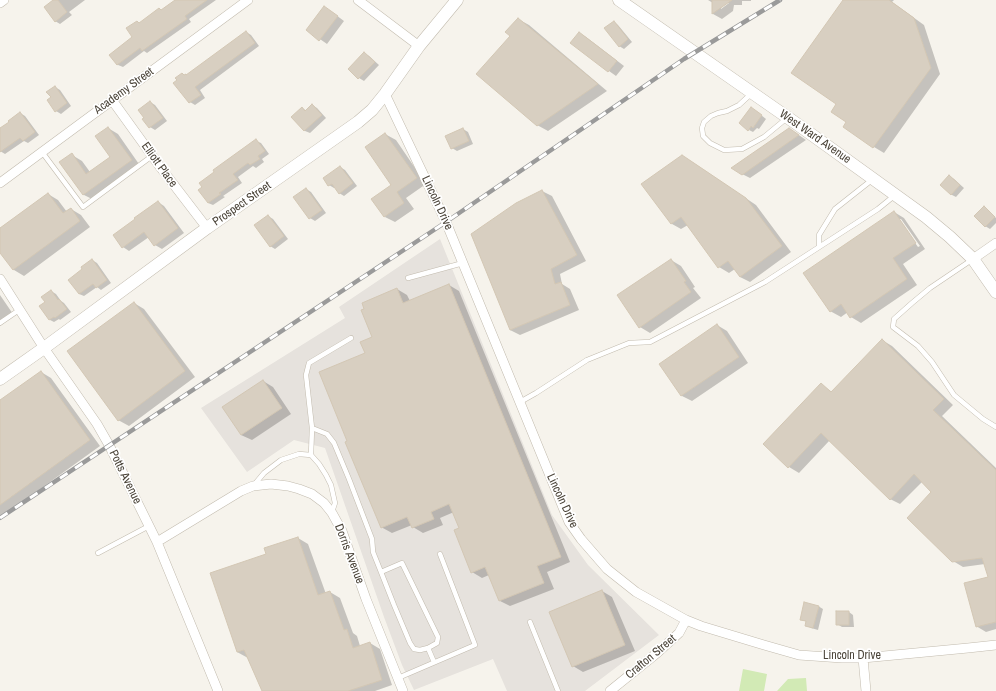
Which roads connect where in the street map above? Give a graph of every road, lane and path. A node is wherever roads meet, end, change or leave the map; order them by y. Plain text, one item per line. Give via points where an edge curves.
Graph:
1 (4, 0) edge
2 (248, 0) edge
3 (358, 0) edge
4 (457, 0) edge
5 (619, 0) edge
6 (0, 3) edge
7 (419, 46) junction
8 (752, 93) junction
9 (385, 94) junction
10 (112, 100) junction
11 (788, 118) junction
12 (42, 152) junction
13 (152, 156) junction
14 (873, 179) junction
15 (0, 183) edge
16 (895, 194) junction
17 (207, 228) junction
18 (996, 244) edge
19 (819, 247) junction
20 (973, 259) junction
21 (463, 263) junction
22 (408, 278) dead end
23 (0, 279) edge
24 (996, 292) edge
25 (20, 310) junction
26 (0, 323) edge
27 (351, 338) dead end
28 (44, 348) junction
29 (0, 379) edge
30 (520, 402) junction
31 (312, 428) junction
32 (996, 428) edge
33 (311, 455) junction
34 (253, 486) junction
35 (332, 513) junction
36 (149, 526) junction
37 (157, 542) junction
38 (98, 552) dead end
39 (440, 554) dead end
40 (381, 572) junction
41 (686, 620) junction
42 (530, 622) dead end
43 (996, 644) edge
44 (428, 648) junction
45 (863, 658) junction
46 (434, 662) junction
47 (398, 678) junction
48 (218, 691) edge
49 (403, 691) edge
50 (558, 691) edge
51 (610, 691) edge
52 (866, 691) edge

1 - 6 street
2 - 10 street, Academy Street
3 - 7 street
4 - 7 street, Prospect Street
5 - 8 street, West Ward Avenue
7 - 9 street, Prospect Street
8 - 11 street, West Ward Avenue
8 - 11 lane via 739,105 711,116 704,122 703,136 710,144 724,150 742,149 764,137
9 - 17 street, Prospect Street via 358,122
9 - 21 street, Lincoln Drive
10 - 12 street, Academy Street
10 - 13 street, Elliott Place
11 - 14 street, West Ward Avenue
12 - 13 lane via 83,207
12 - 15 street, Academy Street
13 - 17 street, Elliott Place
14 - 16 street, West Ward Avenue
14 - 19 lane via 835,209 819,235
16 - 19 lane
16 - 20 street, West Ward Avenue via 950,237
17 - 28 street, Prospect Street
18 - 20 street
19 - 30 lane via 765,282 657,339 629,344 587,360
20 - 24 street, West Ward Avenue
20 - 32 lane via 912,303 894,319 893,326 918,346 954,395
21 - 22 lane
21 - 30 street, Lincoln Drive
23 - 25 street, Potts Avenue
25 - 26 lane
25 - 28 street, Potts Avenue
27 - 31 lane via 309,363 306,375
28 - 29 street, Prospect Street
28 - 36 street, Potts Avenue via 97,424
30 - 41 street, Lincoln Drive via 569,522 581,538 607,569 636,592
31 - 33 lane
31 - 40 lane via 327,434 334,443 372,539 373,552
33 - 34 lane via 299,454 281,460 264,473
33 - 35 lane via 331,485 335,502
34 - 35 street, Dorris Avenue via 271,484 299,489 312,494
34 - 37 street, Dorris Avenue via 241,490
35 - 47 street, Dorris Avenue via 342,531
36 - 37 street, Potts Avenue
36 - 38 lane
37 - 48 street, Potts Avenue
39 - 46 lane via 475,645
40 - 44 lane via 410,643 414,649
40 - 44 lane via 402,563 438,637 437,643
41 - 45 street, Lincoln Drive via 799,654
41 - 51 street, Crafton Street via 679,633
42 - 50 lane
43 - 45 street, Lincoln Drive
44 - 46 lane
45 - 52 street
46 - 47 lane
47 - 49 street, Dorris Avenue

